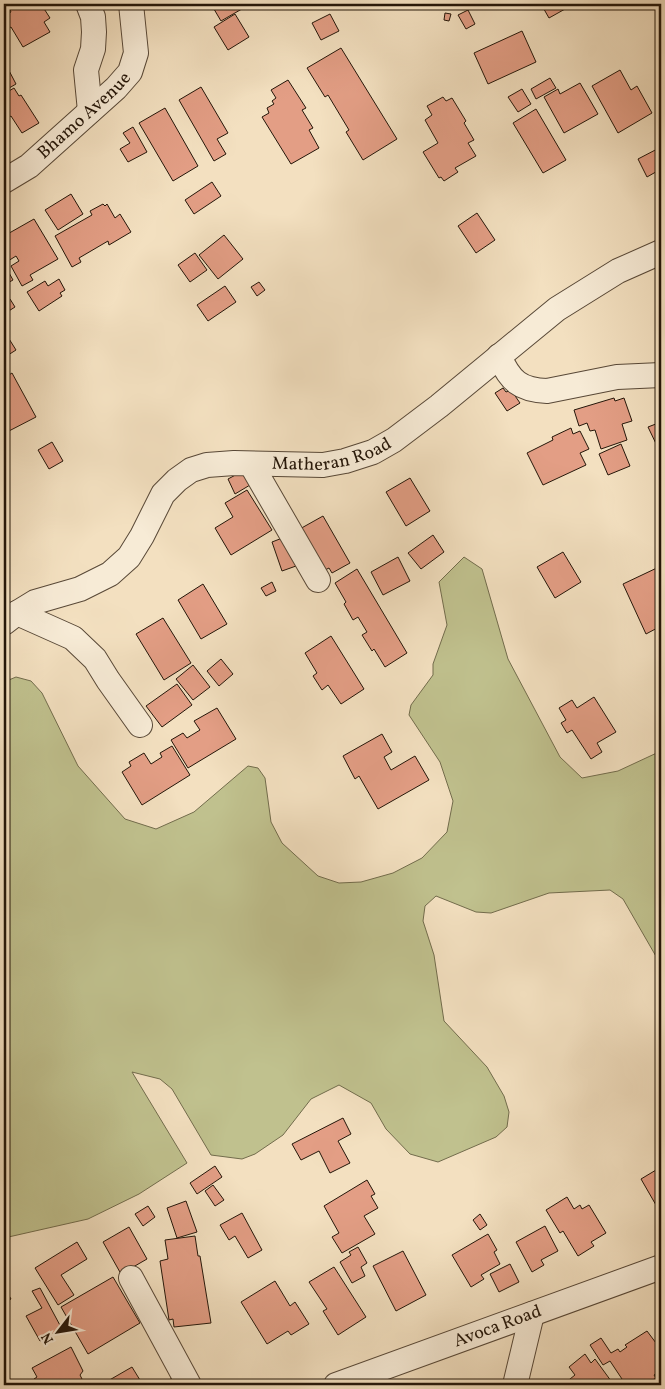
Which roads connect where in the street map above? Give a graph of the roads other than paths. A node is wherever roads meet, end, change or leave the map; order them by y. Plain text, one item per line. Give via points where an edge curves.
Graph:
1 (88, 4) edge
2 (131, 4) edge
3 (90, 111) junction
4 (4, 181) edge
5 (661, 252) edge
6 (499, 356) junction
7 (661, 375) edge
8 (252, 464) junction
9 (318, 580) dead end
10 (10, 618) edge
11 (140, 725) dead end
12 (661, 1267) edge
13 (131, 1278) dead end
14 (532, 1314) junction
15 (189, 1385) edge
16 (336, 1385) edge
17 (515, 1385) edge

1 - 3 street via 94,32 86,70
2 - 3 street, Bhamo Avenue via 136,53 130,72
3 - 4 street, Bhamo Avenue via 29,166
5 - 6 street, Matheran Road via 618,271 557,309
6 - 7 street via 517,384 536,390 616,377
6 - 8 street, Matheran Road via 394,440 373,452 323,465
8 - 9 street
8 - 10 street, Matheran Road via 207,465 191,470 163,494 129,557 110,574 80,589 35,602
10 - 11 street via 73,638 95,659
12 - 14 street, Avoca Road
13 - 15 street
14 - 16 street, Avoca Road
14 - 17 street

